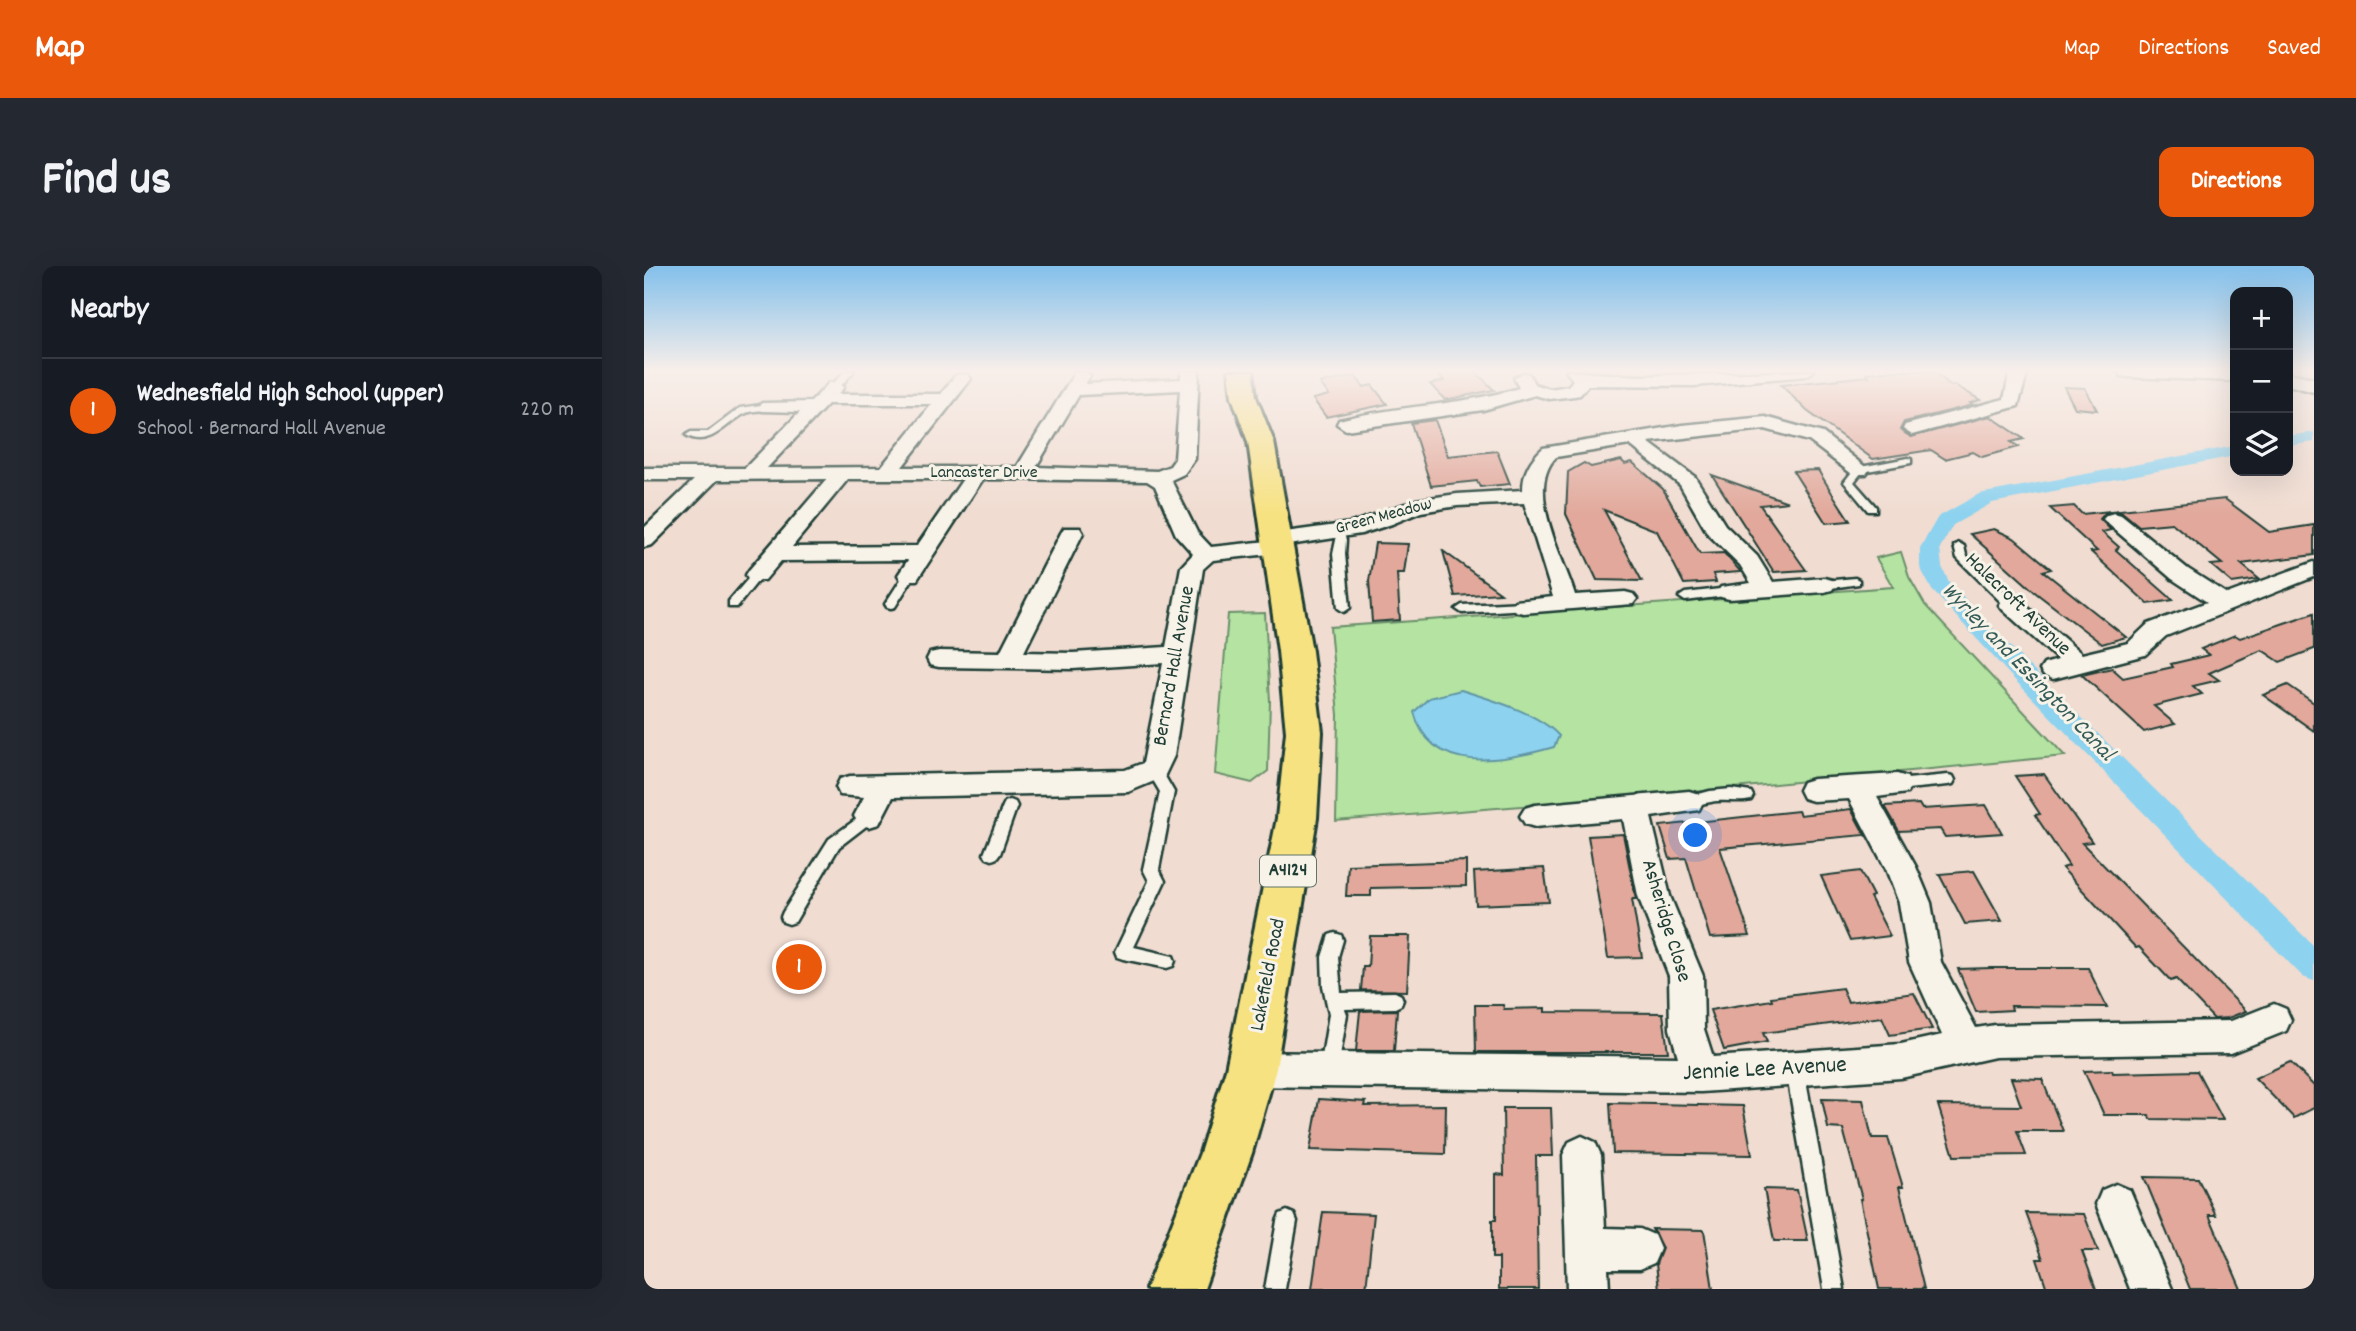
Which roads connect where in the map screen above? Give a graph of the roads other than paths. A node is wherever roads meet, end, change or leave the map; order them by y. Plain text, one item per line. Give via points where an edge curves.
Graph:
1 (731, 419) edge
2 (804, 419) edge
3 (929, 419) edge
4 (1056, 419) edge
5 (1187, 419) edge
6 (1252, 419) edge
7 (1262, 419) edge
8 (1372, 419) edge
9 (1954, 419) joint
10 (1346, 424) dead end
11 (1913, 429) dead end
12 (1972, 431) dead end
13 (691, 435) dead end
14 (1636, 440) junction
15 (1261, 442) junction
16 (1836, 451) junction
17 (1813, 457) dead end
18 (1908, 461) dead end
19 (1859, 470) junction
20 (1023, 472) junction
21 (977, 473) junction
22 (644, 474) edge
23 (712, 474) junction
24 (750, 474) junction
25 (842, 474) junction
26 (886, 474) junction
27 (1158, 478) junction
28 (1532, 496) junction
29 (1872, 509) dead end
30 (2114, 519) dead end
31 (1338, 531) junction
32 (644, 540) edge
33 (2171, 541) dead end
34 (1074, 543) dead end
35 (1278, 543) junction
36 (2144, 544) junction
37 (1959, 546) dead end
38 (924, 553) junction
39 (776, 554) junction
40 (1206, 554) junction
41 (2314, 569) edge
42 (757, 575) joint
43 (909, 575) joint
44 (1855, 582) dead end
45 (1824, 585) joint
46 (1766, 589) junction
47 (1729, 592) joint
48 (1685, 597) dead end
49 (1625, 599) dead end
50 (1566, 603) junction
51 (733, 604) dead end
52 (891, 604) dead end
53 (2226, 604) junction
54 (2011, 605) joint
55 (1523, 606) joint
56 (1344, 608) dead end
57 (1462, 610) dead end
58 (1178, 654) junction
59 (939, 659) dead end
60 (1008, 660) junction
61 (2077, 663) junction
62 (2053, 670) dead end
63 (1154, 770) junction
64 (1948, 780) dead end
65 (1897, 785) joint
66 (849, 787) dead end
67 (883, 788) junction
68 (1858, 789) junction
69 (1804, 791) dead end
70 (1014, 795) junction
71 (1746, 796) dead end
72 (1689, 802) joint
73 (1635, 808) junction
74 (869, 816) joint
75 (1535, 816) dead end
76 (992, 854) dead end
77 (789, 917) dead end
78 (1335, 940) dead end
79 (1167, 961) dead end
80 (1335, 1000) junction
81 (1395, 1000) dead end
82 (2274, 1020) dead end
83 (1967, 1045) junction
84 (1251, 1069) junction
85 (1329, 1070) junction
86 (1795, 1070) junction
87 (1700, 1075) junction
88 (1582, 1155) dead end
89 (2116, 1204) dead end
90 (1287, 1221) dead end
91 (1586, 1248) junction
92 (1640, 1249) dead end
93 (1175, 1289) edge
94 (1275, 1289) edge
95 (1588, 1289) edge
96 (1834, 1289) edge
97 (2151, 1289) edge

1 - 13 lane via 709,435
2 - 24 street
3 - 26 street
4 - 20 street
5 - 27 street via 1185,459 1177,470
6 - 15 main road, A4124
7 - 15 main road, A4124
8 - 10 street
9 - 11 street
9 - 12 street
14 - 16 street via 1765,424 1808,434
14 - 28 street via 1550,452 1537,467
14 - 46 street via 1688,481 1716,529 1749,561
15 - 35 main road, Lakefield Road / A4124
16 - 17 street
16 - 19 street
18 - 19 lane
19 - 29 lane via 1849,482
20 - 21 street, Lancaster Drive
20 - 27 street, Lancaster Drive
21 - 26 street, Lancaster Drive
21 - 38 street
22 - 23 street, Lancaster Drive
23 - 24 street, Lancaster Drive
23 - 32 street
24 - 25 street, Lancaster Drive
25 - 26 street, Lancaster Drive
25 - 39 street
27 - 40 street via 1187,535
28 - 31 street, Green Meadow via 1416,506 1385,520
28 - 50 street
30 - 36 street
31 - 35 street, Green Meadow
31 - 56 lane
33 - 36 street
34 - 60 street
35 - 40 street
35 - 84 main road, Lakefield Road / A4124 via 1304,732 1297,818
36 - 53 street
37 - 54 lane, Halecroft Avenue via 1961,556
38 - 39 street
38 - 43 street
39 - 42 street
40 - 58 street, Bernard Hall Avenue via 1192,567
41 - 53 street, Halecroft Avenue
42 - 51 lane
43 - 52 lane
44 - 45 lane
45 - 46 street
46 - 47 street
47 - 48 lane
49 - 50 street
50 - 55 street
53 - 61 street, Halecroft Avenue via 2157,630 2136,649
54 - 61 street, Halecroft Avenue
55 - 57 lane
58 - 60 street
58 - 63 street, Bernard Hall Avenue
59 - 60 street
61 - 62 street, Halecroft Avenue
63 - 70 street, Bernard Hall Avenue via 1128,781
63 - 79 lane via 1167,792 1151,869 1157,881 1123,951
64 - 65 lane
65 - 68 street
66 - 67 street, Bernard Hall Avenue
67 - 70 street, Bernard Hall Avenue
67 - 74 street
68 - 69 street
68 - 83 street via 1901,867 1915,903 1926,962
70 - 76 lane
71 - 72 lane via 1705,796
72 - 73 street
73 - 75 street
73 - 87 street, Asheridge Close via 1654,896 1686,976 1687,1029
74 - 77 lane via 834,843
78 - 80 lane via 1330,957
80 - 81 lane
80 - 85 lane via 1338,1014
82 - 83 street, Jennie Lee Avenue via 2231,1037
83 - 86 street, Jennie Lee Avenue via 1901,1061
84 - 85 street, Jennie Lee Avenue
84 - 93 main road, Lakefield Road / A4124 via 1226,1153
85 - 87 street, Jennie Lee Avenue
86 - 87 street, Jennie Lee Avenue
86 - 96 lane
88 - 91 street
89 - 97 street
90 - 94 lane
91 - 92 street
91 - 95 street

